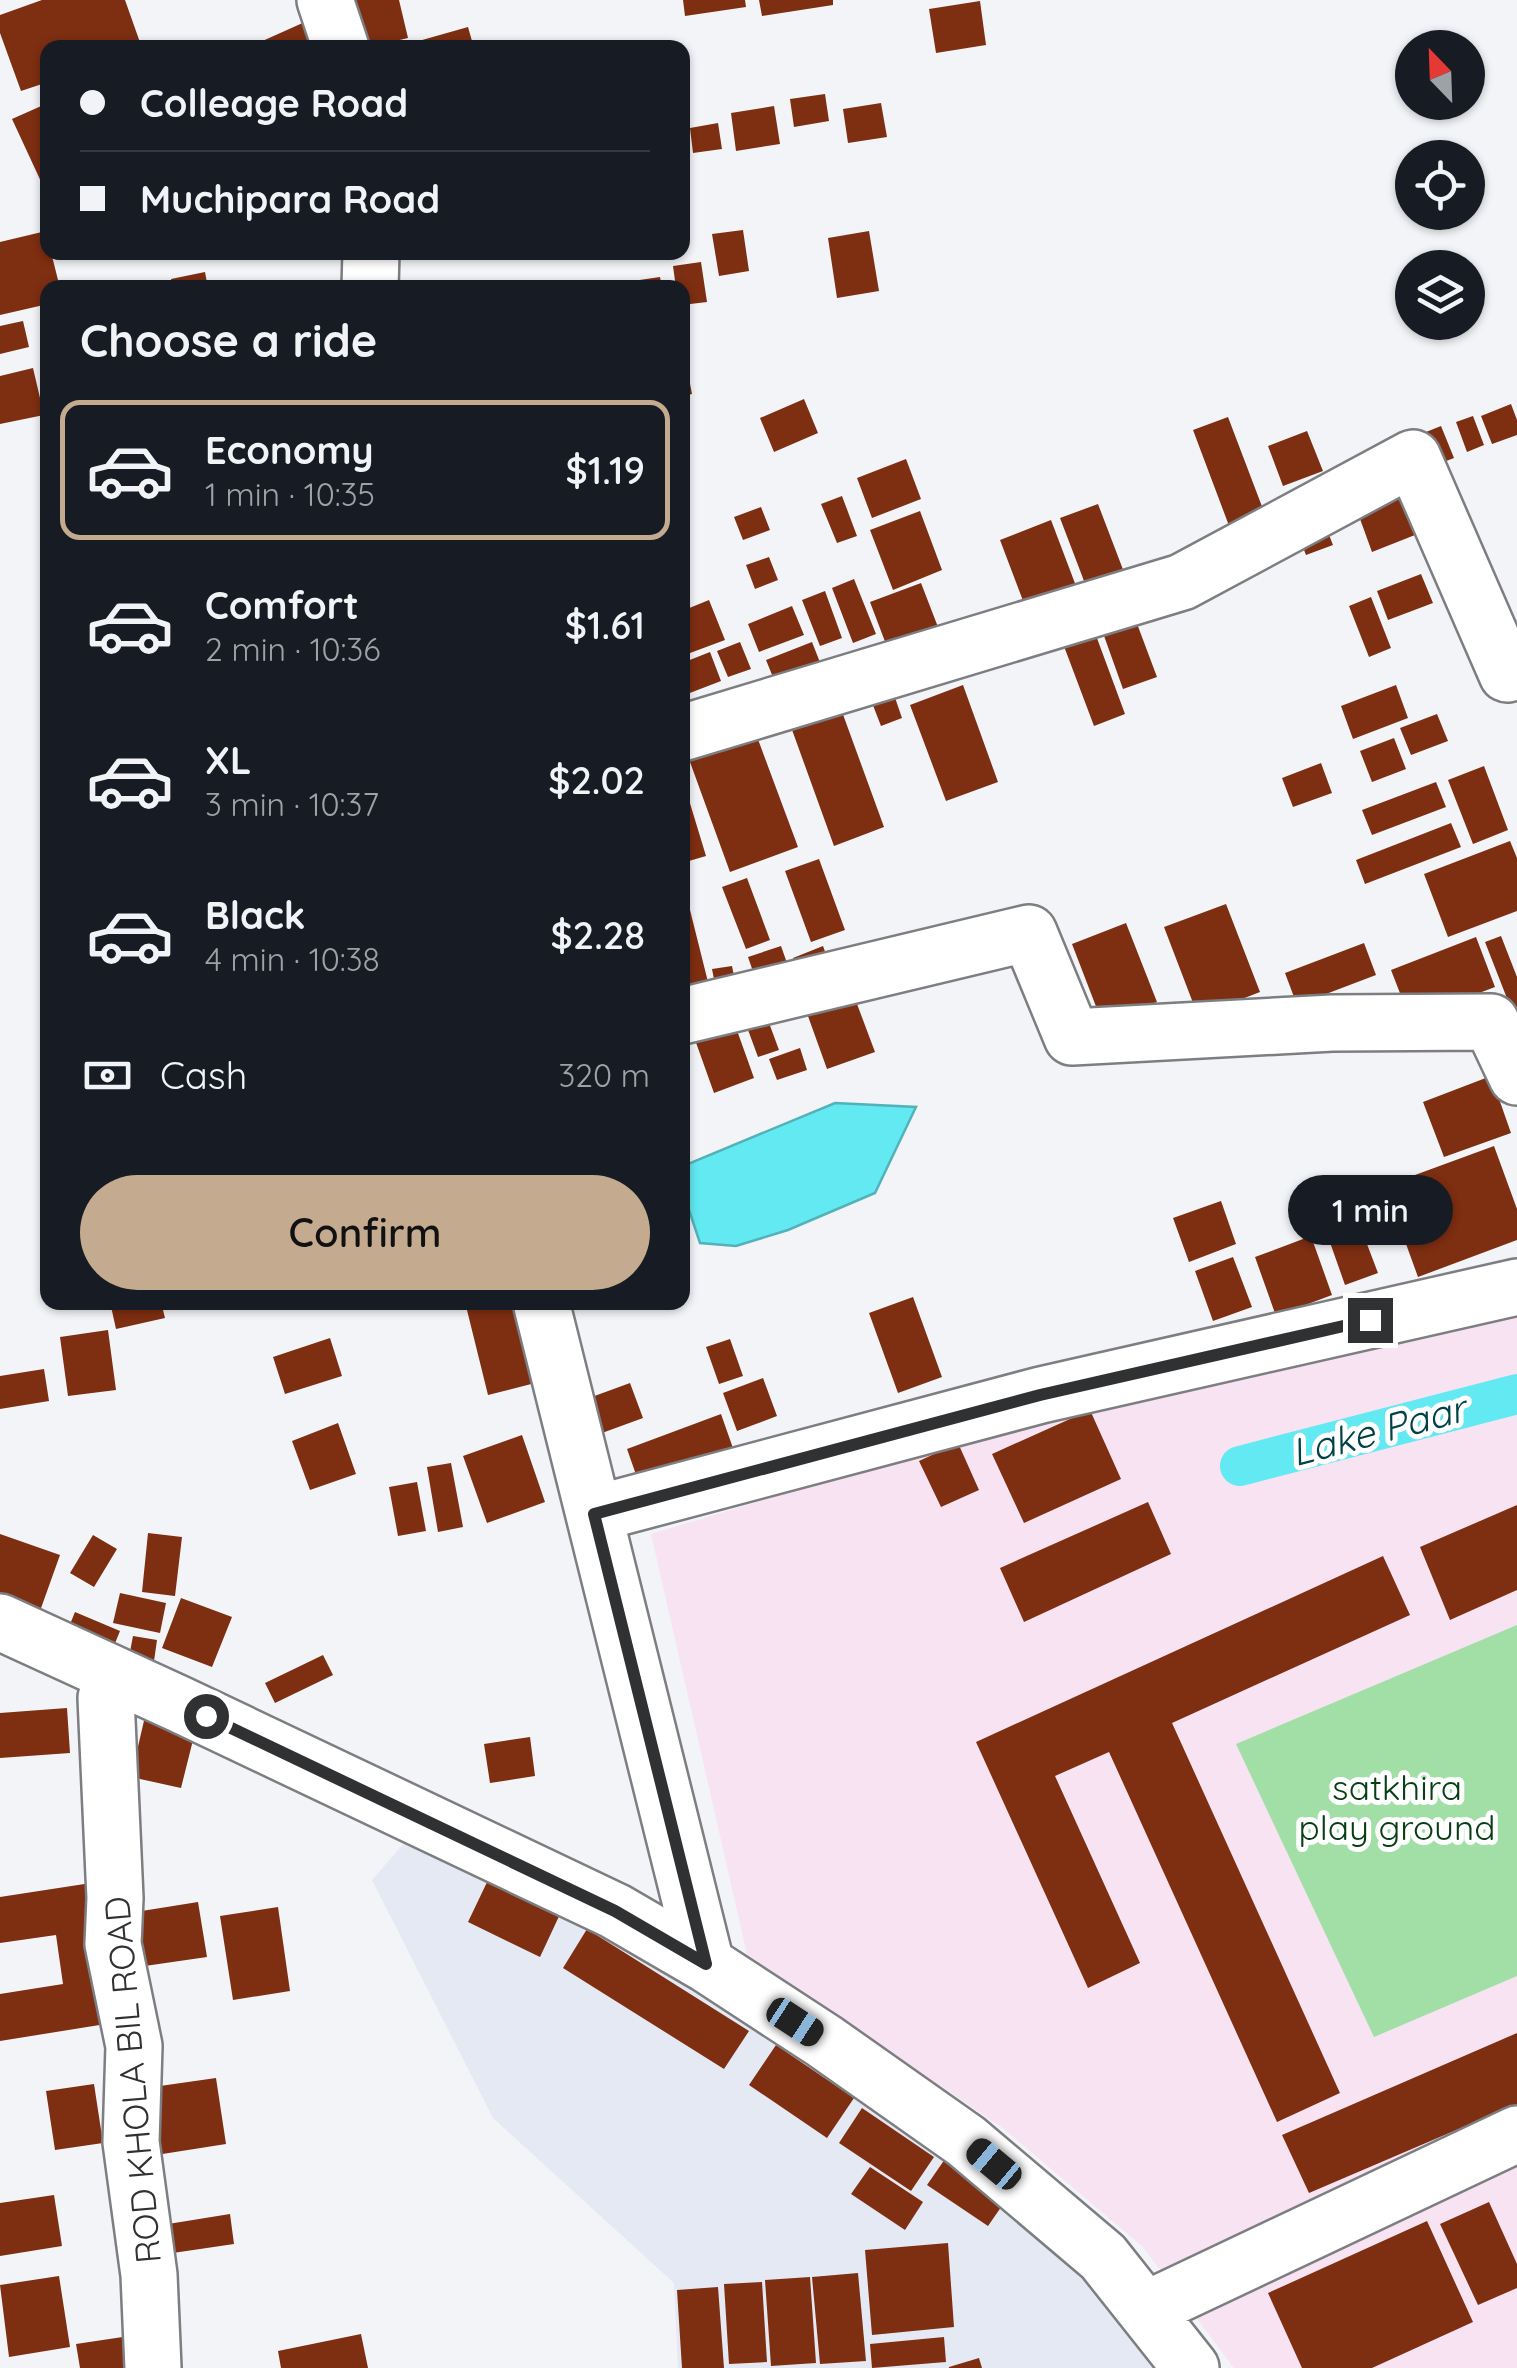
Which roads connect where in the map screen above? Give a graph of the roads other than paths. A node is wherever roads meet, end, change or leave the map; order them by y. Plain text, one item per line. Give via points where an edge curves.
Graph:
1 (325, 0) edge
2 (338, 40) edge
3 (1517, 672) edge
4 (690, 731) edge
5 (690, 1014) edge
6 (1517, 1078) edge
7 (1517, 1287) edge
8 (543, 1310) edge
9 (594, 1514) junction
10 (0, 1622) edge
11 (113, 1674) junction
12 (706, 1964) junction
13 (1517, 2134) edge
14 (1145, 2310) junction
15 (153, 2368) edge
16 (1191, 2368) edge

1 - 2 street
3 - 4 street via 1508,674 1413,458 1182,582
5 - 6 street via 1029,933 1072,1037 1492,1022
7 - 9 street via 1040,1395
8 - 9 street
9 - 12 street
10 - 11 street
11 - 12 street via 615,1911
11 - 15 street, ROD KHOLA BIL ROAD via 106,1698 113,1944 134,2046 131,2142 150,2275
12 - 14 street via 966,2141 1104,2257
13 - 14 street
14 - 16 street

